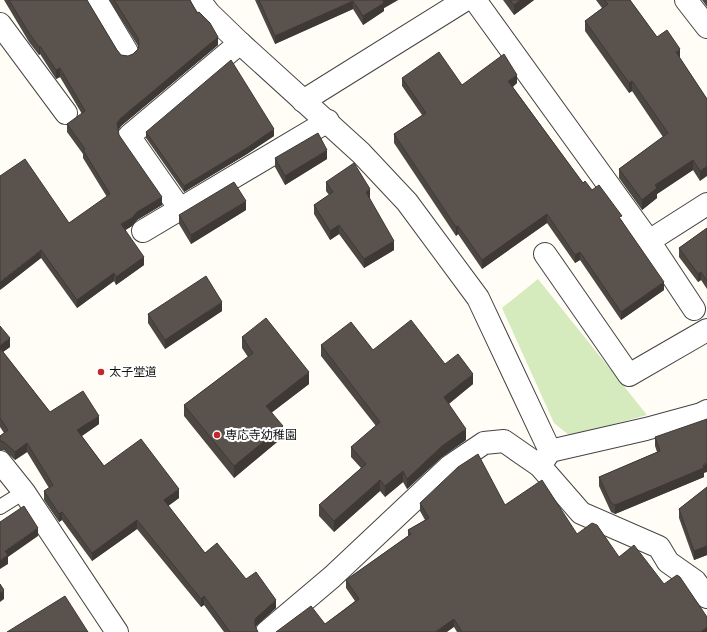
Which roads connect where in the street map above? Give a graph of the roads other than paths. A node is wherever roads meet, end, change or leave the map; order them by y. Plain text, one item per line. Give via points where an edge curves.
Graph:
1 (96, 0) edge
2 (199, 0) edge
3 (465, 0) edge
4 (475, 0) edge
5 (686, 0) edge
6 (0, 24) edge
7 (707, 27) edge
8 (240, 43) junction
9 (127, 52) dead end
10 (304, 101) junction
11 (66, 113) dead end
12 (328, 121) junction
13 (707, 204) edge
14 (180, 209) junction
15 (143, 231) dead end
16 (649, 241) junction
17 (545, 254) dead end
18 (694, 309) dead end
19 (707, 330) edge
20 (707, 411) edge
21 (545, 459) junction
22 (0, 462) edge
23 (24, 492) junction
24 (0, 507) edge
25 (659, 547) junction
26 (707, 571) edge
27 (707, 596) edge
28 (117, 632) edge
29 (267, 632) edge

1 - 9 street
2 - 8 street
3 - 10 street
4 - 16 street
5 - 7 street
6 - 11 street
8 - 10 street
8 - 14 street via 129,136
10 - 12 street
12 - 14 street
12 - 21 street via 407,202 478,298
13 - 16 street
14 - 15 street
16 - 18 street
17 - 19 street via 629,375
20 - 21 street
21 - 25 street via 581,513
21 - 29 street via 504,441 484,443 450,466 332,577
22 - 23 street
23 - 24 lane
23 - 28 street
25 - 26 street
25 - 27 street via 668,562 695,581

